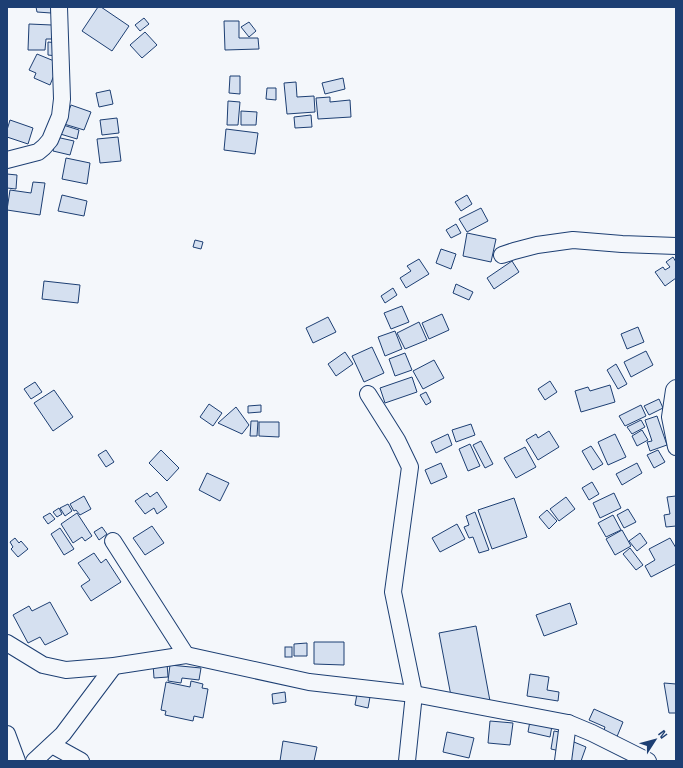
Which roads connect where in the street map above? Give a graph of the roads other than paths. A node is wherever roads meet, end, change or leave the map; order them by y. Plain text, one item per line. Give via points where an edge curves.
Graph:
1 (59, 7) edge
2 (7, 160) edge
3 (676, 246) edge
4 (502, 255) dead end
5 (676, 388) edge
6 (368, 394) dead end
7 (676, 447) edge
8 (113, 541) dead end
9 (7, 643) edge
10 (186, 655) junction
11 (114, 666) junction
12 (414, 694) junction
13 (568, 723) junction
14 (7, 734) edge
15 (52, 745) junction
16 (17, 761) edge
17 (34, 761) edge
18 (81, 761) edge
19 (407, 761) edge
20 (563, 761) edge
21 (648, 761) edge

1 - 2 street via 62,99 60,116 50,140 38,152
3 - 4 street via 573,240 537,245
5 - 7 street via 670,417
6 - 12 street via 397,440 410,467 393,592
8 - 10 street
9 - 11 street via 43,666 66,670
10 - 11 street
10 - 12 street via 309,682
11 - 15 street
12 - 13 street
12 - 19 street
13 - 20 street
13 - 21 street
14 - 16 street
15 - 17 street
15 - 18 street

